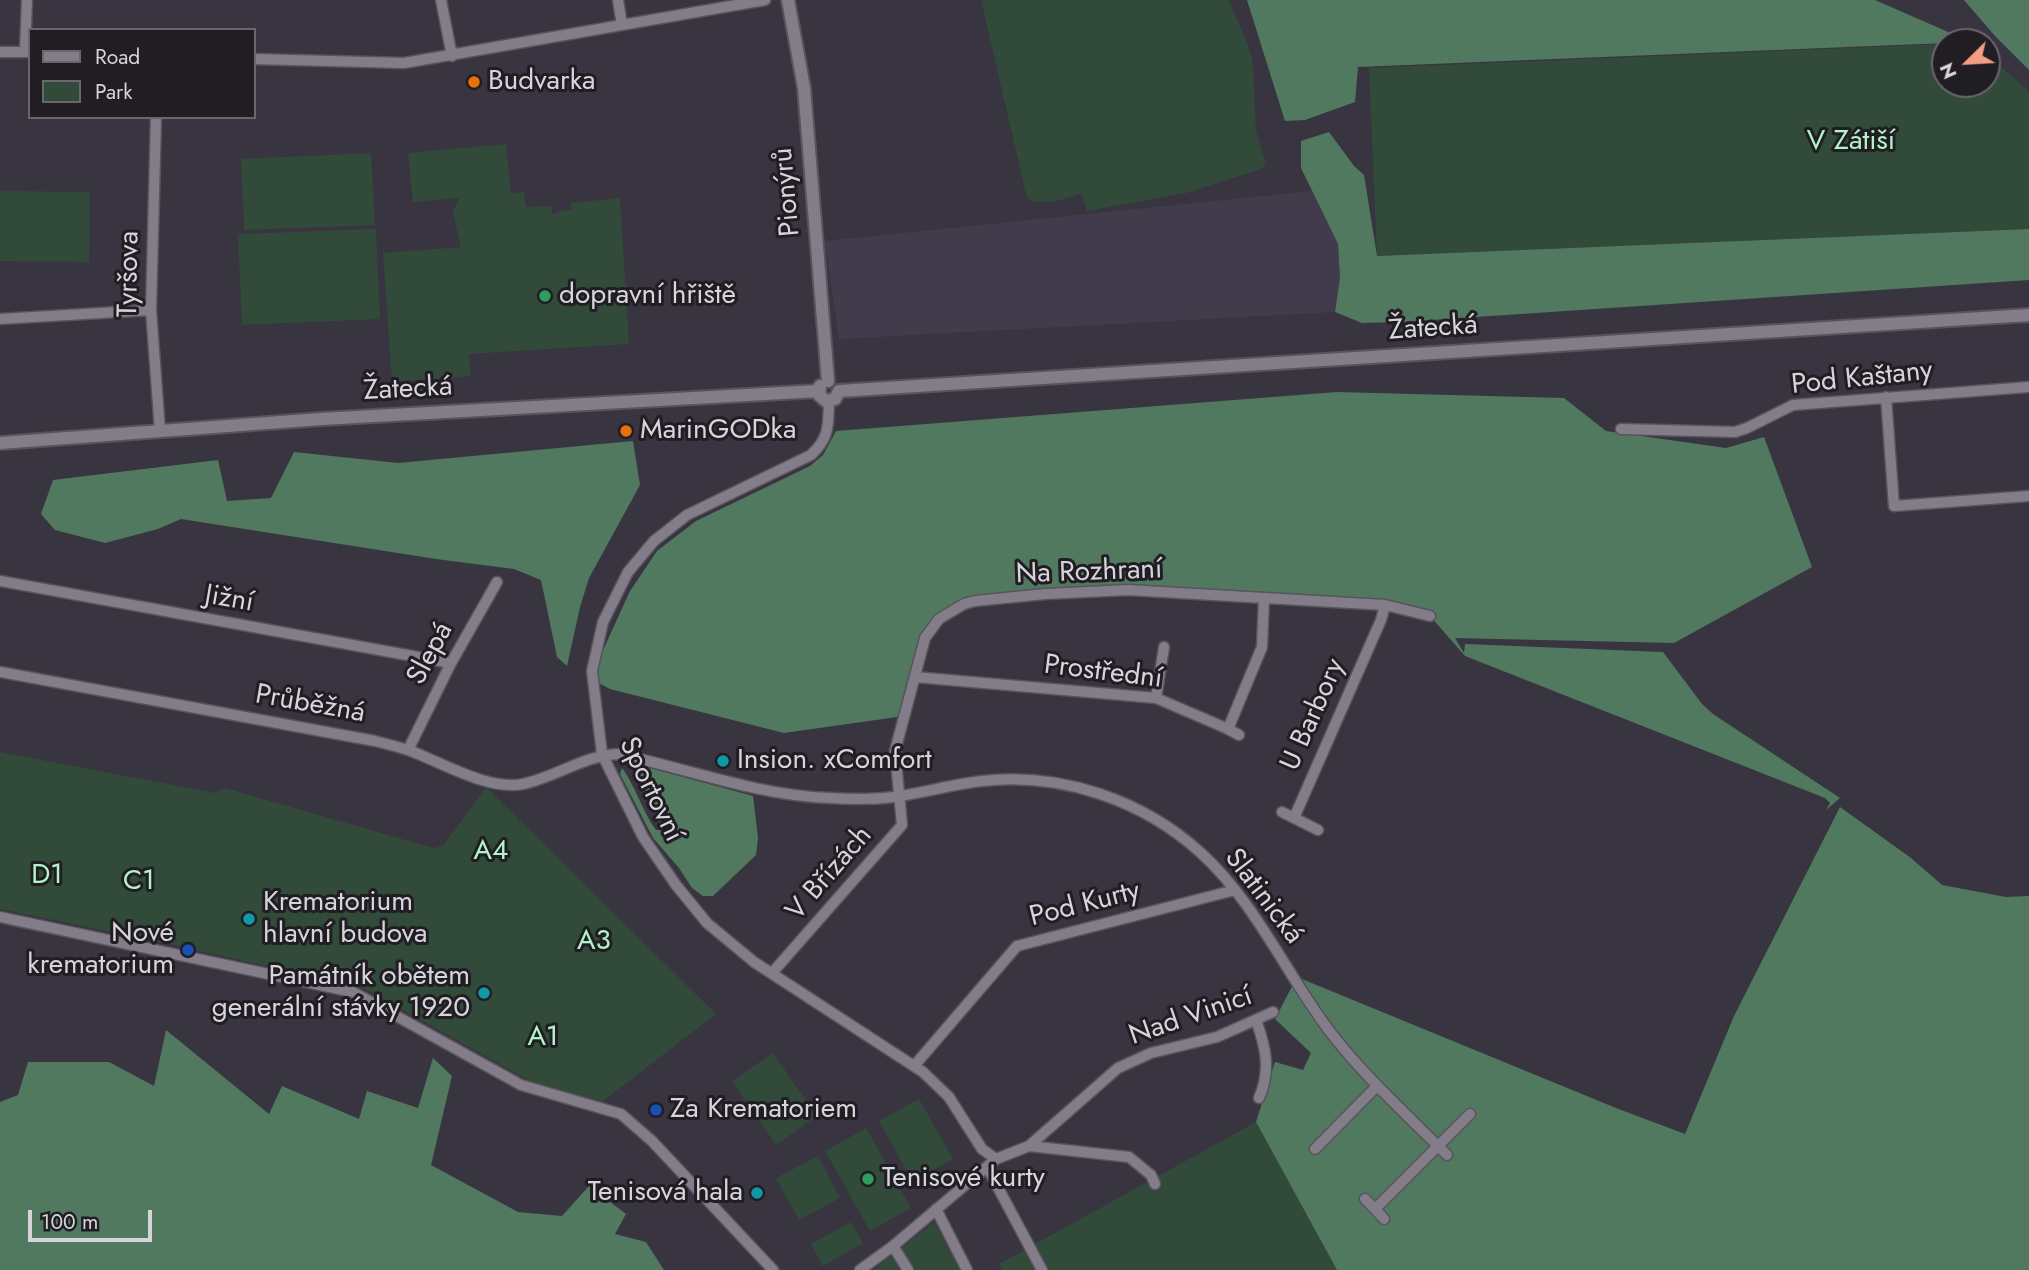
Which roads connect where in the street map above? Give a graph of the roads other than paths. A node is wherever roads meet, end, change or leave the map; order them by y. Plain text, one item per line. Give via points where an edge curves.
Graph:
1 (27, 0) edge
2 (441, 0) edge
3 (618, 0) edge
4 (765, 0) edge
5 (788, 0) edge
6 (622, 25) junction
7 (0, 52) edge
8 (27, 52) edge
9 (452, 56) junction
10 (256, 59) edge
11 (156, 119) edge
12 (151, 310) junction
13 (2029, 315) edge
14 (0, 319) edge
15 (828, 381) junction
16 (2029, 387) edge
17 (818, 391) junction
18 (839, 391) junction
19 (1886, 397) junction
20 (829, 401) junction
21 (1621, 429) dead end
22 (160, 431) junction
23 (0, 443) edge
24 (2029, 496) edge
25 (0, 581) edge
26 (497, 582) dead end
27 (1264, 598) junction
28 (1385, 605) junction
29 (1430, 616) dead end
30 (1164, 647) dead end
31 (451, 663) junction
32 (0, 672) edge
33 (915, 677) junction
34 (1156, 698) junction
35 (1228, 729) junction
36 (1239, 734) dead end
37 (408, 750) junction
38 (602, 754) junction
39 (900, 796) junction
40 (1282, 812) dead end
41 (1294, 818) junction
42 (1318, 830) dead end
43 (1235, 890) junction
44 (0, 917) edge
45 (772, 974) junction
46 (1273, 1012) dead end
47 (1256, 1020) junction
48 (914, 1066) junction
49 (1377, 1086) junction
50 (1259, 1098) dead end
51 (1470, 1114) dead end
52 (1029, 1146) junction
53 (1439, 1147) junction
54 (1315, 1149) dead end
55 (1447, 1155) dead end
56 (992, 1163) junction
57 (1155, 1184) dead end
58 (1365, 1199) dead end
59 (936, 1209) junction
60 (1375, 1209) junction
61 (1384, 1219) dead end
62 (893, 1246) junction
63 (773, 1270) edge
64 (860, 1270) edge
65 (908, 1270) edge
66 (967, 1270) edge
67 (1042, 1270) edge

1 - 8 street
2 - 9 street
3 - 6 street
4 - 6 street
5 - 15 street, Pionýrů via 804,88
6 - 9 street
7 - 8 street
9 - 10 street via 404,63
11 - 12 street, Tyršova
12 - 14 street
12 - 22 street, Tyršova
13 - 18 street, Žatecká
15 - 17 street
15 - 18 street
16 - 19 street, Pod Kaštany
17 - 20 street
17 - 22 street, Žatecká
18 - 20 street
19 - 21 street, Pod Kaštany via 1794,405 1735,432
19 - 24 street via 1894,506
20 - 38 street, Sportovní via 828,434 811,455 687,516 654,541 628,572 603,622 592,671
22 - 23 street, Žatecká
25 - 31 street, Jižní
26 - 31 street, Slepá
27 - 28 street, Na Rozhraní
27 - 33 street, Na Rozhraní via 1128,590 975,601 939,619 925,638
27 - 35 street via 1262,647
28 - 29 street, Na Rozhraní
28 - 41 street, U Barbory
30 - 34 street
31 - 37 street, Slepá
32 - 37 street, Průběžná
33 - 34 street, Prostřední
33 - 39 street, Na Rozhraní via 895,751
34 - 35 street, Prostřední
35 - 36 street, Prostřední
37 - 38 street, Průběžná via 498,785 520,785
38 - 39 street, Slatinická via 619,754 805,797
38 - 45 street, Sportovní via 643,837 676,885 707,923
39 - 43 street, Slatinická via 1022,779 1085,789 1144,812 1174,832
39 - 45 street, V Břízách via 903,817 897,832
40 - 41 street
41 - 42 street
43 - 48 street, Pod Kurty via 1017,946
43 - 49 street, Slatinická via 1330,1032
44 - 63 street via 170,949 353,992 521,1085 621,1114
45 - 48 street, Sportovní
46 - 47 street, Nad Vinicí
47 - 50 street via 1268,1070
47 - 52 street, Nad Vinicí via 1118,1068
48 - 56 street, Sportovní via 949,1097
49 - 53 street, Slatinická
49 - 54 street
51 - 53 street
52 - 56 street
52 - 57 street via 1129,1157
53 - 55 street, Slatinická
53 - 60 street
56 - 59 street
56 - 67 street, Sportovní
58 - 60 street
59 - 62 street
59 - 66 street
60 - 61 street
62 - 64 street
62 - 65 street

